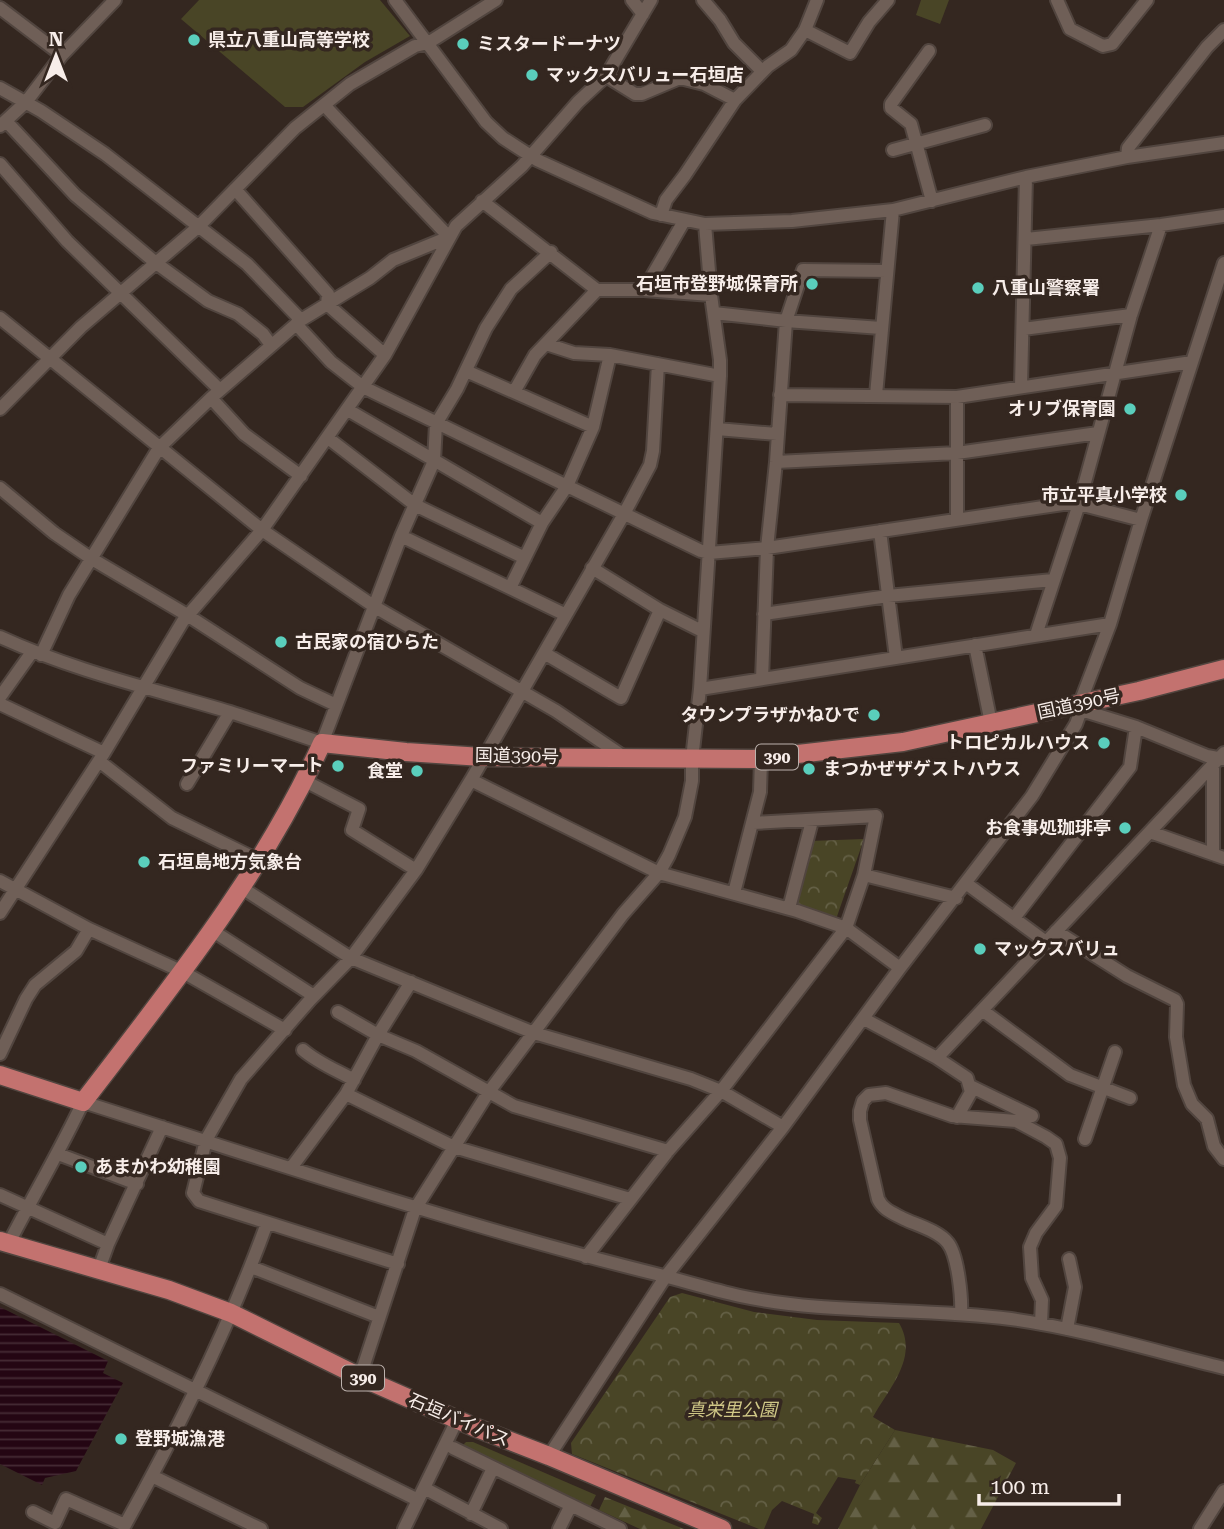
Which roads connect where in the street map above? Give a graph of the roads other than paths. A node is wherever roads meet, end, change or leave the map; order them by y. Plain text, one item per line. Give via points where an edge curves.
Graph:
1 (115, 0) edge
2 (395, 0) edge
3 (496, 0) edge
4 (632, 0) edge
5 (651, 0) edge
6 (703, 0) edge
7 (817, 0) edge
8 (888, 0) edge
9 (1057, 0) edge
10 (1147, 0) edge
11 (0, 8) edge
12 (643, 14) junction
13 (805, 30) junction
14 (1224, 30) edge
15 (428, 43) junction
16 (929, 51) dead end
17 (62, 55) junction
18 (762, 71) junction
19 (607, 76) junction
20 (0, 88) edge
21 (735, 100) junction
22 (26, 102) junction
23 (325, 106) junction
24 (3, 124) edge
25 (985, 125) dead end
26 (1224, 143) edge
27 (916, 144) junction
28 (893, 150) dead end
29 (531, 156) junction
30 (1127, 157) junction
31 (0, 164) edge
32 (1026, 177) junction
33 (235, 189) junction
34 (482, 201) junction
35 (932, 201) junction
36 (892, 210) junction
37 (661, 215) junction
38 (1224, 216) edge
39 (684, 221) junction
40 (705, 224) junction
41 (1161, 225) junction
42 (198, 227) junction
43 (449, 237) junction
44 (1026, 239) junction
45 (551, 252) junction
46 (156, 263) junction
47 (1224, 263) edge
48 (887, 271) junction
49 (597, 290) junction
50 (644, 290) junction
51 (120, 294) junction
52 (711, 295) junction
53 (1218, 301) edge
54 (327, 304) junction
55 (714, 313) junction
56 (1131, 315) junction
57 (0, 318) edge
58 (786, 321) junction
59 (298, 322) junction
60 (881, 328) junction
61 (1023, 329) junction
62 (546, 344) junction
63 (271, 345) junction
64 (385, 355) junction
65 (610, 355) junction
66 (50, 359) junction
67 (1192, 362) junction
68 (658, 365) junction
69 (466, 371) junction
70 (1114, 373) junction
71 (720, 376) junction
72 (1021, 386) junction
73 (363, 387) junction
74 (514, 392) junction
75 (216, 394) junction
76 (780, 395) junction
77 (876, 395) junction
78 (957, 397) junction
79 (0, 409) edge
80 (348, 410) junction
81 (436, 424) junction
82 (593, 427) junction
83 (717, 429) junction
84 (1098, 433) junction
85 (777, 434) junction
86 (328, 438) junction
87 (159, 448) junction
88 (957, 453) junction
89 (434, 461) junction
90 (776, 462) junction
91 (301, 476) junction
92 (567, 486) junction
93 (0, 488) edge
94 (1079, 504) junction
95 (415, 505) junction
96 (624, 514) junction
97 (957, 519) junction
98 (1141, 520) junction
99 (542, 523) junction
100 (262, 530) junction
101 (880, 531) junction
102 (401, 536) junction
103 (767, 548) junction
104 (709, 553) junction
105 (525, 558) junction
106 (92, 559) junction
107 (592, 568) junction
108 (1053, 580) junction
109 (510, 588) junction
110 (888, 596) junction
111 (375, 607) junction
112 (660, 610) junction
113 (764, 614) junction
114 (187, 615) junction
115 (566, 615) junction
116 (1110, 624) junction
117 (702, 631) junction
118 (1036, 635) junction
119 (0, 637) edge
120 (975, 645) junction
121 (544, 653) junction
122 (36, 654) junction
123 (896, 658) junction
124 (1224, 668) edge
125 (762, 679) junction
126 (141, 688) junction
127 (700, 690) junction
128 (522, 691) junction
129 (0, 697) edge
130 (0, 704) edge
131 (336, 705) junction
132 (1081, 707) junction
133 (230, 712) junction
134 (990, 723) junction
135 (1136, 727) junction
136 (322, 743) junction
137 (101, 757) junction
138 (482, 757) junction
139 (624, 757) junction
140 (692, 759) junction
141 (761, 759) junction
142 (1220, 759) edge
143 (471, 780) junction
144 (304, 782) junction
145 (187, 784) dead end
146 (812, 821) junction
147 (753, 823) junction
148 (1150, 832) junction
149 (1218, 856) edge
150 (260, 861) junction
151 (416, 870) junction
152 (659, 873) junction
153 (864, 874) junction
154 (0, 881) edge
155 (967, 884) junction
156 (242, 888) junction
157 (14, 890) junction
158 (734, 893) junction
159 (956, 898) junction
160 (789, 908) junction
161 (0, 913) edge
162 (1014, 918) junction
163 (846, 928) junction
164 (89, 929) junction
165 (213, 931) junction
166 (1056, 931) junction
167 (1046, 942) junction
168 (351, 958) junction
169 (900, 968) junction
170 (183, 972) junction
171 (411, 982) junction
172 (314, 996) junction
173 (982, 1010) junction
174 (338, 1012) dead end
175 (864, 1019) junction
176 (285, 1030) junction
177 (534, 1032) junction
178 (378, 1035) junction
179 (303, 1050) dead end
180 (1115, 1052) dead end
181 (0, 1054) edge
182 (937, 1058) junction
183 (0, 1075) edge
184 (354, 1080) junction
185 (970, 1086) junction
186 (1103, 1088) junction
187 (721, 1091) junction
188 (488, 1093) junction
189 (346, 1094) junction
190 (1130, 1098) dead end
191 (83, 1102) junction
192 (1032, 1116) dead end
193 (957, 1117) junction
194 (162, 1127) junction
195 (783, 1127) junction
196 (1084, 1139) dead end
197 (206, 1140) junction
198 (454, 1147) junction
199 (668, 1151) junction
200 (58, 1154) junction
201 (1224, 1159) edge
202 (291, 1168) junction
203 (137, 1184) junction
204 (0, 1195) edge
205 (630, 1199) junction
206 (27, 1208) junction
207 (415, 1209) junction
208 (267, 1223) junction
209 (5, 1242) edge
210 (108, 1244) junction
211 (586, 1257) junction
212 (1069, 1259) dead end
213 (398, 1264) junction
214 (251, 1267) junction
215 (99, 1269) junction
216 (666, 1276) junction
217 (0, 1294) edge
218 (231, 1313) junction
219 (961, 1314) junction
220 (379, 1317) junction
221 (1041, 1324) junction
222 (1067, 1329) junction
223 (1224, 1368) edge
224 (360, 1377) junction
225 (195, 1390) junction
226 (457, 1420) junction
227 (453, 1448) dead end
228 (550, 1456) junction
229 (493, 1468) junction
230 (152, 1476) junction
231 (424, 1488) junction
232 (1224, 1491) edge
233 (418, 1500) junction
234 (571, 1505) junction
235 (33, 1512) dead end
236 (471, 1514) junction
237 (261, 1529) edge
238 (404, 1529) edge
239 (501, 1529) edge
240 (559, 1529) edge
241 (620, 1529) edge
242 (722, 1529) edge
243 (1200, 1529) edge

1 - 17 street
2 - 15 street
3 - 15 street
4 - 12 street
5 - 12 street
6 - 18 street via 734,43
7 - 13 street
8 - 13 street via 850,54
9 - 10 street via 1070,29 1103,46 1112,44
11 - 17 street
12 - 19 street
13 - 18 street via 791,50
14 - 30 street via 1128,148
15 - 23 street via 350,84
15 - 29 street via 486,122
16 - 27 street via 891,104 911,124
17 - 22 street
18 - 21 street
19 - 21 street via 635,94 680,78
19 - 29 street
20 - 22 street
21 - 37 street via 666,200
22 - 24 street
22 - 42 street via 105,154
23 - 33 street via 295,128
23 - 43 street
24 - 46 street via 75,195
25 - 27 street
26 - 30 street
27 - 28 street
27 - 35 street
29 - 34 street
29 - 37 street
30 - 32 street
31 - 51 street
32 - 35 street
32 - 44 street
33 - 42 street
33 - 54 street via 328,294
34 - 43 street
34 - 45 street
35 - 36 street
36 - 40 street via 792,221
36 - 48 street
37 - 39 street
38 - 41 street
39 - 40 street
39 - 50 street
40 - 52 street
41 - 44 street
41 - 56 street
42 - 46 street
42 - 59 street via 247,264
43 - 54 street via 393,260
43 - 64 street
44 - 61 street
45 - 49 street
45 - 69 street via 511,289
46 - 51 street
46 - 63 street via 208,301 238,314
47 - 53 street
48 - 58 street via 803,270
48 - 60 street
49 - 50 street
49 - 62 street
50 - 52 street
51 - 66 street
51 - 75 street
52 - 55 street
53 - 67 street
54 - 59 street
54 - 64 street
55 - 58 street
55 - 71 street
56 - 61 street
56 - 70 street
57 - 66 street
58 - 60 street
58 - 76 street
59 - 63 street
59 - 73 street via 331,362
60 - 77 street
61 - 72 street
62 - 65 street via 574,353
62 - 74 street
63 - 75 street
64 - 73 street
65 - 68 street
65 - 82 street
66 - 79 street
66 - 87 street
67 - 70 street
67 - 98 street
68 - 71 street
68 - 96 street via 653,452
69 - 74 street
69 - 81 street
70 - 72 street
70 - 84 street
71 - 83 street
72 - 78 street
73 - 80 street
73 - 81 street
74 - 82 street
75 - 87 street
75 - 91 street via 244,435
76 - 77 street
76 - 85 street
77 - 78 street
78 - 88 street
80 - 86 street
80 - 89 street
81 - 89 street
81 - 92 street
82 - 92 street
83 - 85 street
83 - 104 street
84 - 88 street
84 - 94 street
85 - 90 street
86 - 91 street
86 - 95 street
87 - 100 street
87 - 106 street
88 - 90 street
88 - 97 street
89 - 95 street
89 - 99 street
90 - 103 street
91 - 100 street
92 - 96 street
92 - 99 street
93 - 106 street
94 - 97 street
94 - 98 street
94 - 108 street
95 - 102 street
95 - 105 street
96 - 104 street
96 - 107 street
97 - 101 street
98 - 116 street
99 - 105 street
100 - 111 street
100 - 114 street
101 - 103 street
101 - 110 street
102 - 109 street
102 - 111 street
103 - 104 street
103 - 113 street
104 - 117 street
105 - 109 street
106 - 114 street
106 - 122 street
107 - 112 street
107 - 115 street
108 - 110 street
108 - 118 street
109 - 115 street
110 - 113 street
110 - 123 street
111 - 128 street
111 - 131 street
112 - 117 street
112 - 121 street via 621,698
113 - 125 street
114 - 126 street
114 - 131 street via 300,688
115 - 121 street
116 - 118 street
116 - 132 street
117 - 127 street
118 - 120 street
119 - 122 street
120 - 123 street
120 - 134 street
121 - 128 street
122 - 126 street
122 - 129 street
123 - 125 street
124 - 132 highway, 国道390号 / 390
125 - 127 street
126 - 133 street
126 - 137 street
127 - 140 street
128 - 138 street
128 - 139 street
130 - 137 street
131 - 136 street
132 - 134 highway, 国道390号 / 390
132 - 135 street
132 - 155 street via 1076,724 1032,796
133 - 136 street
133 - 145 street
134 - 141 highway, 国道390号 / 390 via 903,742
135 - 142 street
135 - 162 street via 1130,766
136 - 138 highway, 国道390号 / 390
136 - 144 highway
137 - 150 street via 172,818
137 - 157 street
138 - 139 highway, 国道390号 / 390
138 - 143 street
139 - 140 highway, 国道390号 / 390
140 - 141 highway, 国道390号 / 390
140 - 152 street via 685,817
141 - 147 street
142 - 148 street
142 - 149 street
143 - 151 street
143 - 152 street
144 - 150 highway
144 - 151 street via 359,809 352,830
146 - 147 street
146 - 153 street via 876,816
146 - 160 street
147 - 158 street
148 - 149 street
148 - 166 street
150 - 156 highway
151 - 168 street
152 - 158 street
152 - 177 street
153 - 159 street
153 - 163 street
154 - 157 street
155 - 159 street
155 - 162 street
156 - 165 highway
156 - 168 street
157 - 161 street
157 - 164 street
158 - 160 street
159 - 169 street
160 - 163 street
162 - 167 street
163 - 169 street
163 - 187 street
164 - 170 street
164 - 181 street via 76,951 35,985
165 - 170 highway
165 - 172 street
166 - 167 street
166 - 201 street via 1175,1000 1184,1085 1192,1104 1207,1119 1214,1146
167 - 173 street
168 - 171 street
168 - 172 street
169 - 175 street
170 - 176 street
170 - 191 highway
171 - 177 street
171 - 178 street
172 - 176 street
173 - 182 street
173 - 186 street via 1070,1075
174 - 178 street
175 - 182 street
175 - 195 street
176 - 197 street via 241,1079
177 - 187 street
177 - 188 street
178 - 184 street
178 - 188 street via 416,1051
179 - 184 street
180 - 186 street
182 - 185 street via 967,1078
183 - 191 highway
184 - 189 street
185 - 192 street
185 - 193 street
186 - 190 street
186 - 196 street
187 - 195 street
187 - 199 street
188 - 198 street
188 - 199 street via 514,1106
189 - 198 street
189 - 202 street
191 - 194 street
191 - 200 street
193 - 219 street via 886,1093 869,1095 860,1111 881,1206 948,1243
193 - 221 street via 1016,1121 1056,1144 1060,1158 1056,1206 1030,1247 1032,1278 1042,1300
194 - 197 street
194 - 203 street
195 - 216 street
197 - 202 street
197 - 208 street via 192,1193 200,1201
198 - 205 street
198 - 207 street
199 - 205 street
200 - 203 street
200 - 206 street
202 - 207 street
203 - 210 street
204 - 206 street
205 - 211 street
206 - 209 street
206 - 210 street
207 - 211 street
207 - 213 street
208 - 213 street
208 - 214 street
209 - 215 highway, 石垣バイパス / 390
210 - 215 street
211 - 216 street
212 - 222 street via 1075,1287
213 - 220 street
214 - 218 street
214 - 220 street
215 - 218 highway, 石垣バイパス / 390
216 - 219 street via 740,1296 803,1305
216 - 228 street
217 - 225 street
218 - 224 highway, 石垣バイパス / 390
218 - 225 street
219 - 221 street
220 - 224 street
221 - 222 street
222 - 223 street
224 - 226 highway, 石垣バイパス / 390
225 - 230 street
225 - 233 street
226 - 228 highway, 石垣バイパス / 390
226 - 231 street
227 - 229 street
228 - 242 highway, 石垣バイパス / 390
229 - 234 street
229 - 236 street
230 - 235 street via 125,1525 66,1499 55,1523
230 - 237 street
231 - 233 street
231 - 236 street
232 - 243 street
233 - 238 street
234 - 240 street
234 - 241 street
236 - 239 street

